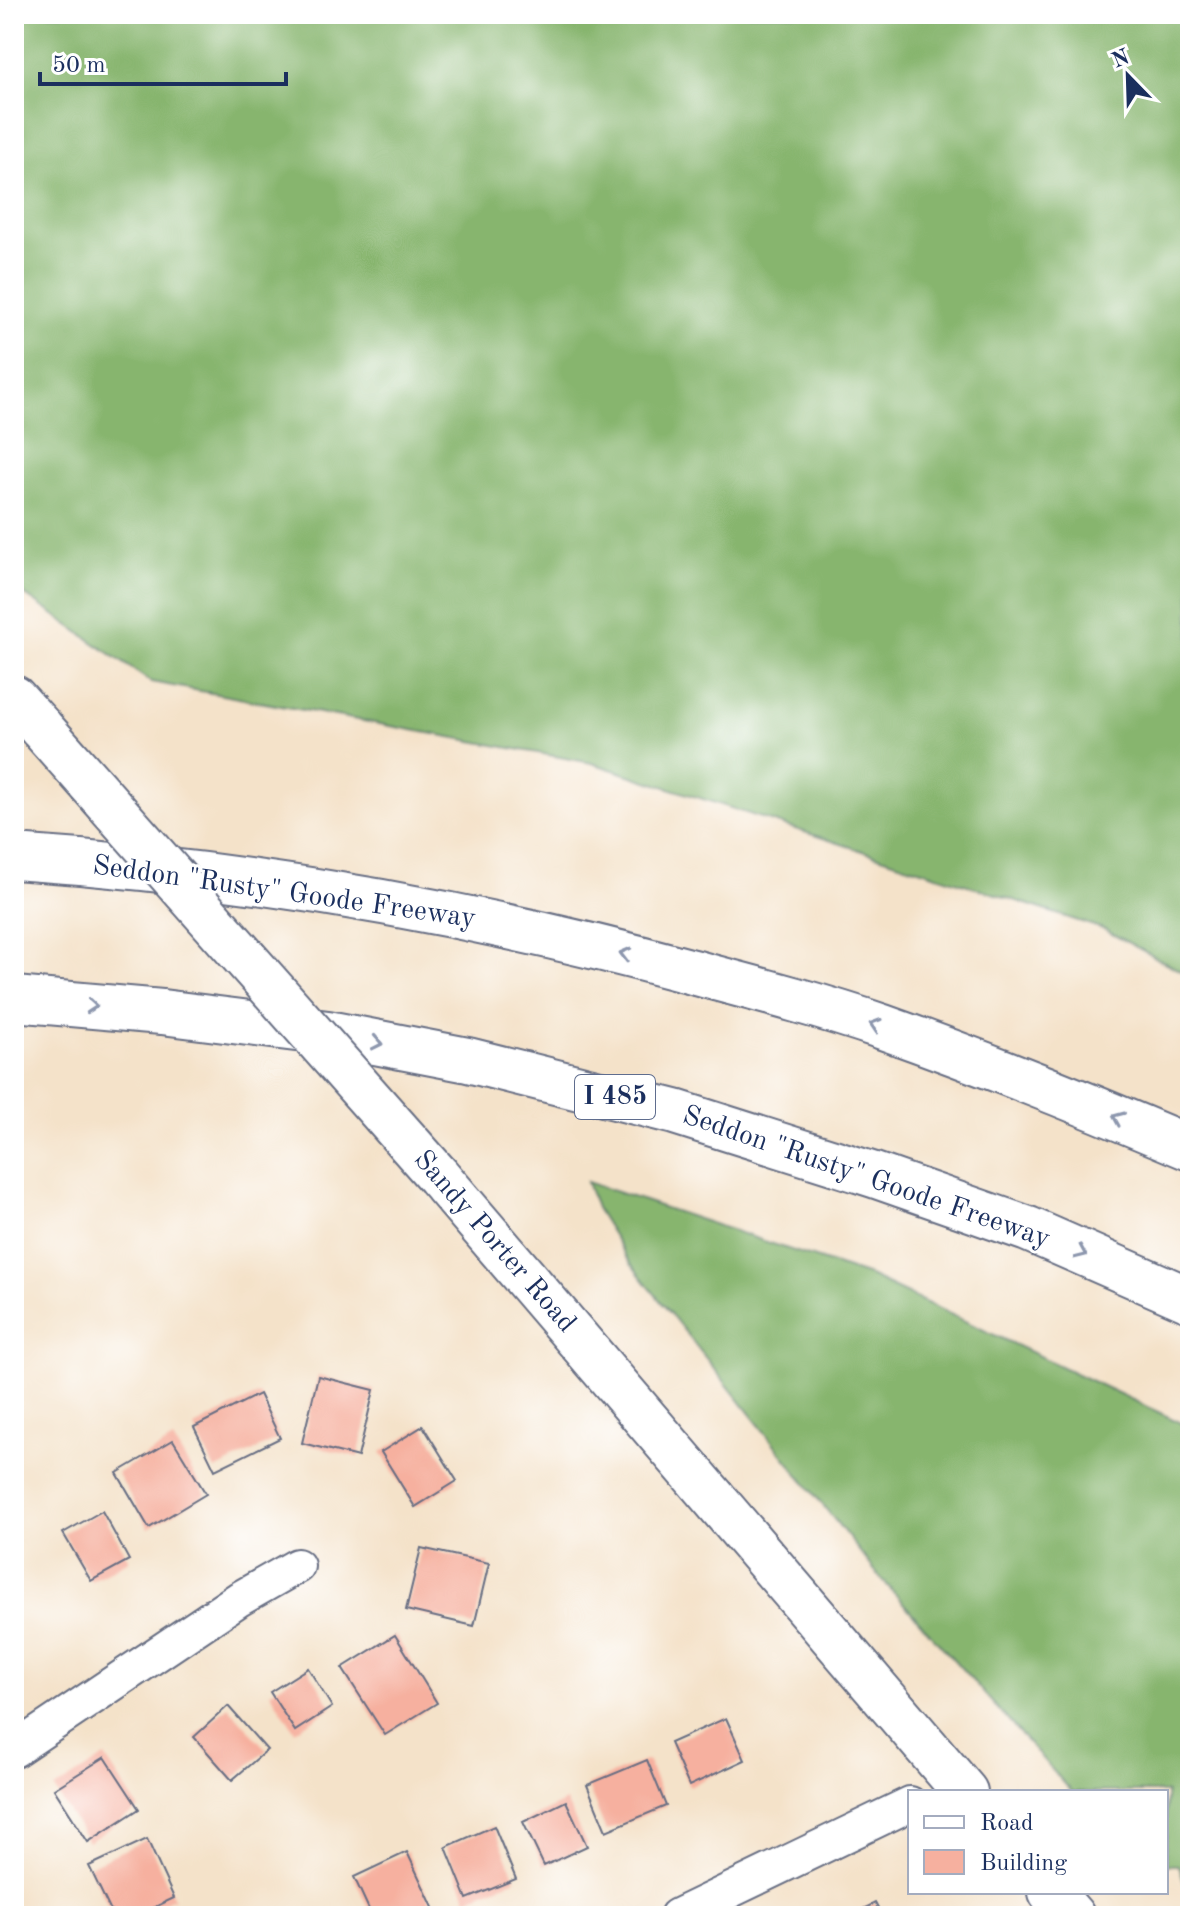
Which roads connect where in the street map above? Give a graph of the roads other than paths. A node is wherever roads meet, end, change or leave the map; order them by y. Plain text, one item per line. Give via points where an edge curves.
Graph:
1 (28, 714) edge
2 (14, 857) edge
3 (14, 999) edge
4 (1190, 1148) edge
5 (1190, 1300) edge
6 (297, 1566) dead end
7 (14, 1750) edge
8 (952, 1789) edge
9 (908, 1805) edge
10 (1053, 1894) edge
11 (677, 1916) edge
12 (1072, 1916) edge

1 - 8 main road, Sandy Porter Road, bridge via 438,1176
4 -> 2 main road, Seddon "Rusty" Goode Freeway via 880,1026 577,941 348,896
3 -> 5 main road, Seddon "Rusty" Goode Freeway / I 485 via 328,1033 468,1060 645,1104 1028,1229
6 - 7 street
9 - 11 street
10 - 12 main road

